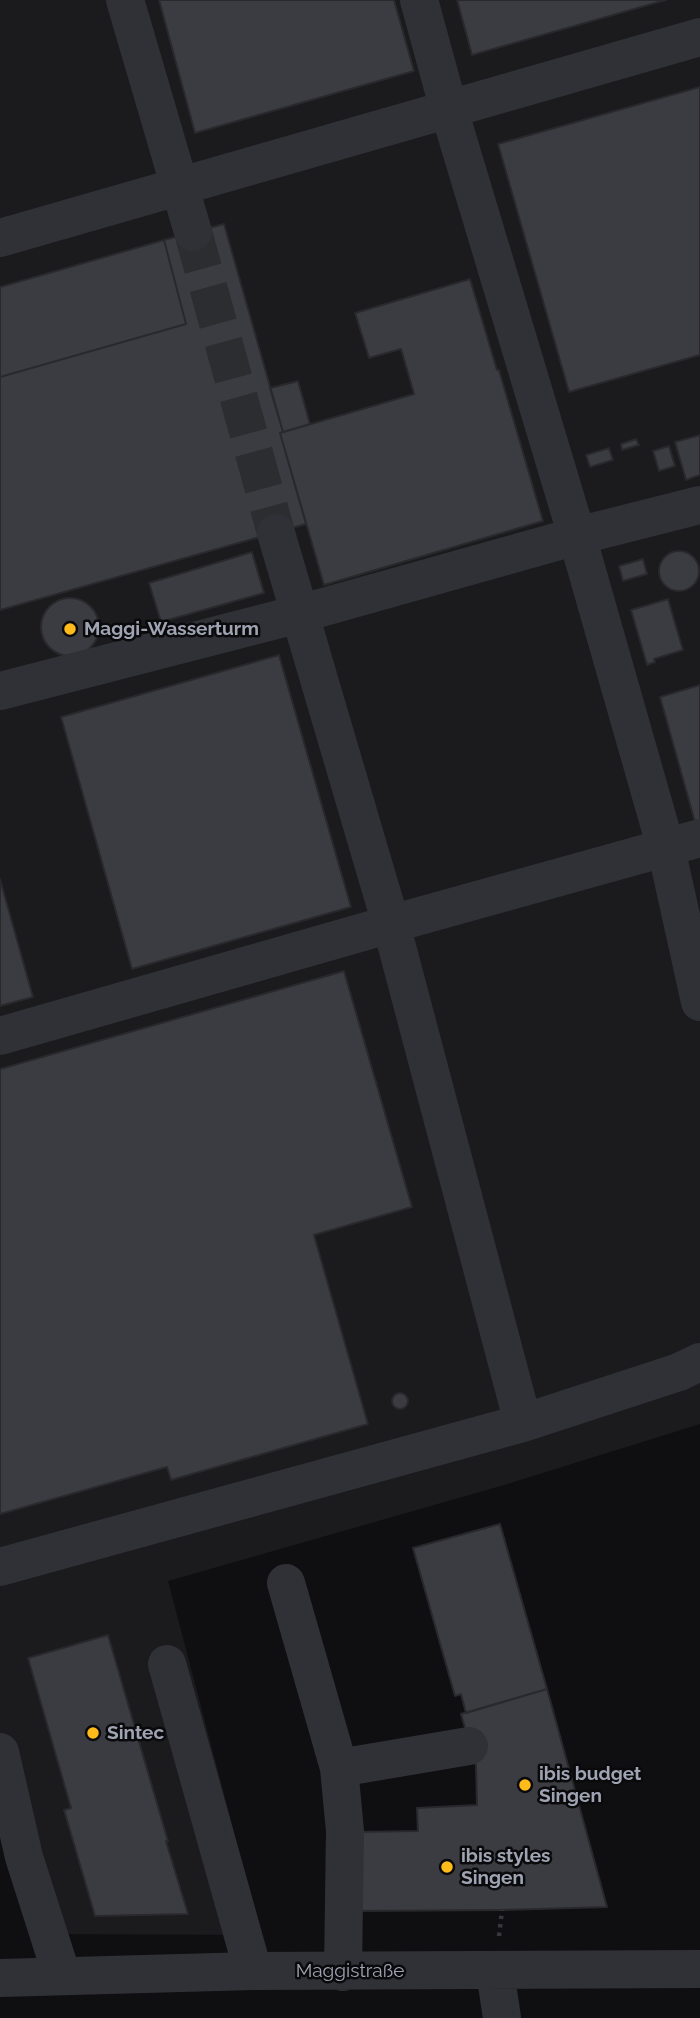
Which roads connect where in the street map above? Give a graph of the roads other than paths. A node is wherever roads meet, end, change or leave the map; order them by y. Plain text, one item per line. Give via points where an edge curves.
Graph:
1 (125, 0) edge
2 (419, 0) edge
3 (700, 37) edge
4 (449, 110) junction
5 (180, 186) junction
6 (193, 232) tunnel mouth
7 (0, 239) edge
8 (700, 506) edge
9 (276, 533) tunnel mouth
10 (577, 537) junction
11 (299, 614) junction
12 (0, 691) edge
13 (683, 843) edge
14 (390, 924) junction
15 (700, 1002) edge
16 (0, 1036) edge
17 (700, 1362) edge
18 (523, 1423) junction
19 (0, 1567) edge
20 (286, 1583) dead end
21 (167, 1664) dead end
22 (470, 1746) dead end
23 (0, 1752) edge
24 (339, 1768) junction
25 (12, 1860) edge
26 (700, 1969) edge
27 (253, 1971) junction
28 (495, 1971) junction
29 (343, 1972) junction
30 (62, 1976) junction
31 (0, 1978) edge
32 (502, 2018) edge

1 - 5 street
2 - 4 street
3 - 4 street
4 - 5 street
4 - 10 street
5 - 6 street
5 - 7 street
8 - 10 street
9 - 11 street
10 - 11 street
10 - 13 street
11 - 12 street
11 - 14 street
13 - 14 street
13 - 15 street
14 - 16 street
14 - 18 street
17 - 18 street
18 - 19 street
20 - 24 street
21 - 27 street
22 - 24 street
23 - 25 street
24 - 29 street via 345,1832
25 - 30 street
26 - 28 street, Maggistraße
27 - 29 street, Maggistraße
27 - 30 street, Maggistraße
28 - 29 street, Maggistraße
28 - 32 street
30 - 31 street, Maggistraße

